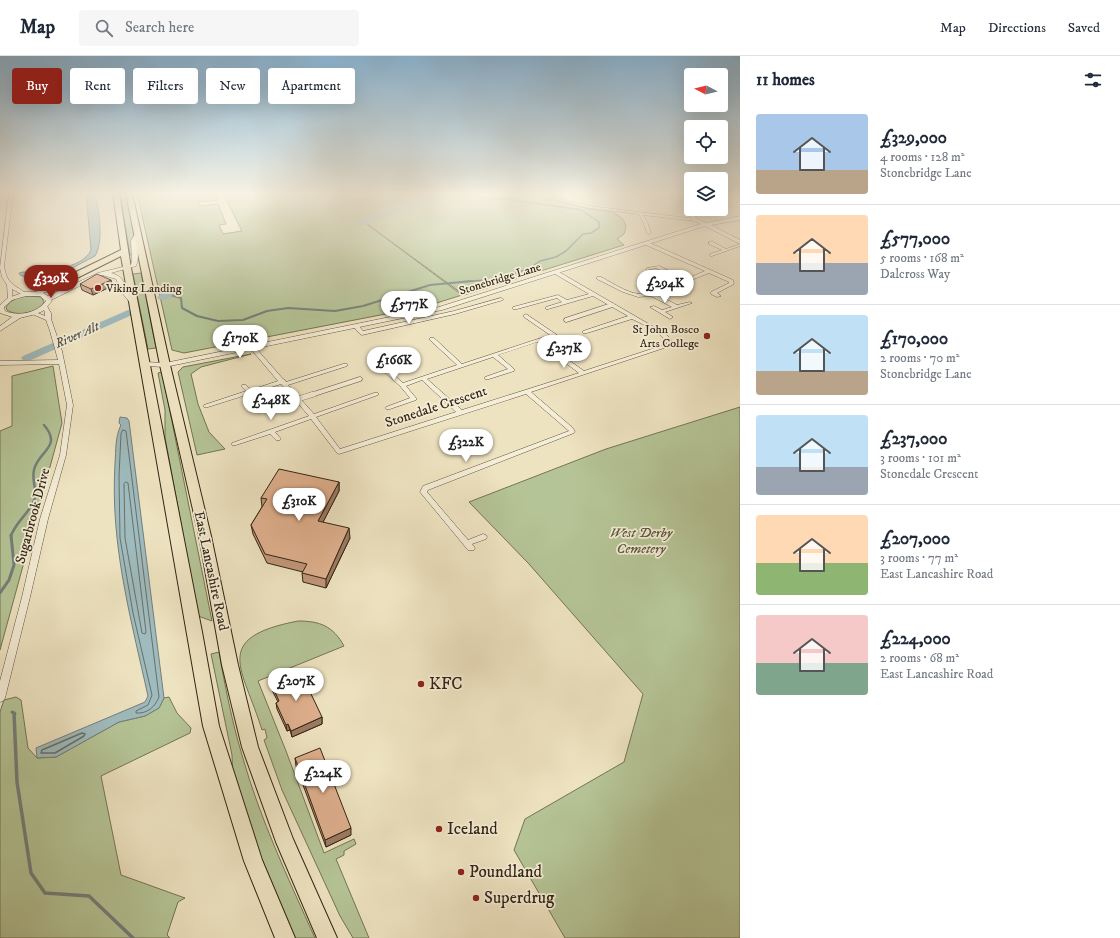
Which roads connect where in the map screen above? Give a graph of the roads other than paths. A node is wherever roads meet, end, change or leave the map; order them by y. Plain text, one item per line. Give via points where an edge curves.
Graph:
1 (6, 234) edge
2 (122, 234) edge
3 (137, 234) edge
4 (138, 234) edge
5 (677, 234) edge
6 (721, 234) edge
7 (711, 243) dead end
8 (648, 244) junction
9 (740, 244) edge
10 (724, 249) junction
11 (124, 250) junction
12 (712, 255) dead end
13 (135, 263) junction
14 (127, 266) junction
15 (146, 266) junction
16 (649, 269) dead end
17 (710, 271) junction
18 (557, 273) junction
19 (94, 276) junction
20 (599, 278) dead end
21 (686, 280) junction
22 (61, 284) junction
23 (9, 285) junction
24 (25, 294) junction
25 (35, 294) junction
26 (593, 294) junction
27 (652, 294) junction
28 (719, 296) dead end
29 (10, 299) junction
30 (48, 299) junction
31 (501, 299) dead end
32 (566, 302) junction
33 (690, 303) dead end
34 (134, 304) junction
35 (612, 304) junction
36 (45, 307) junction
37 (449, 307) junction
38 (652, 307) dead end
39 (676, 307) junction
40 (515, 308) dead end
41 (548, 308) dead end
42 (455, 312) junction
43 (661, 312) junction
44 (33, 313) junction
45 (5, 314) junction
46 (20, 316) junction
47 (526, 316) dead end
48 (632, 317) junction
49 (670, 317) dead end
50 (48, 320) junction
51 (566, 320) dead end
52 (0, 323) edge
53 (356, 326) junction
54 (0, 329) edge
55 (585, 332) dead end
56 (432, 339) dead end
57 (540, 341) junction
58 (252, 347) junction
59 (494, 355) junction
60 (373, 359) dead end
61 (61, 362) junction
62 (164, 362) junction
63 (0, 363) edge
64 (145, 364) junction
65 (345, 365) dead end
66 (461, 366) junction
67 (583, 372) junction
68 (423, 378) junction
69 (487, 378) dead end
70 (360, 379) dead end
71 (284, 382) junction
72 (402, 385) junction
73 (244, 386) dead end
74 (526, 391) junction
75 (250, 392) junction
76 (376, 394) dead end
77 (298, 399) junction
78 (206, 406) dead end
79 (388, 408) dead end
80 (460, 412) junction
81 (313, 417) junction
82 (271, 431) junction
83 (278, 439) dead end
84 (234, 444) dead end
85 (483, 537) dead end
86 (0, 698) edge
87 (285, 938) edge
88 (327, 938) edge

1 - 23 street via 2,266 3,277
2 - 11 highway, East Lancashire Road
3 - 13 street via 134,241
4 - 15 highway, East Lancashire Road
5 - 8 street, Stonebridge Lane
6 - 9 street
7 - 10 street
8 - 17 street
8 - 18 street, Stonebridge Lane
9 - 10 street
10 - 12 street
11 - 14 highway, East Lancashire Road
11 - 22 highway
13 - 14 street
13 - 15 street
14 - 19 street
14 - 22 street via 98,268
14 - 34 highway, East Lancashire Road
15 - 62 highway, East Lancashire Road
16 - 21 street via 657,266
17 - 21 street
17 - 28 street via 731,281 732,284 713,293
18 - 26 street, Stonedale Crescent
18 - 37 street, Stonebridge Lane
19 - 30 street
19 - 34 street via 107,274 119,277 126,294
20 - 27 street via 632,295
21 - 27 street
22 - 25 street
23 - 24 street
23 - 29 street
24 - 25 street
24 - 29 street
25 - 30 street
26 - 32 street
26 - 35 street, Stonedale Crescent
27 - 39 street
29 - 45 street via 1,307
30 - 36 street
31 - 42 street
32 - 40 street via 558,296
32 - 41 street
33 - 39 street
34 - 64 highway, East Lancashire Road
35 - 48 street, Stonedale Crescent
35 - 51 street
36 - 44 street
36 - 50 street, Sugarbrook Drive
37 - 42 street
37 - 53 street, Stonebridge Lane
38 - 43 street
39 - 43 street
42 - 53 street via 362,333
43 - 49 street
44 - 46 street
44 - 50 street
45 - 46 street
45 - 52 street
46 - 54 street
47 - 57 street via 554,335
48 - 55 street
48 - 67 street, Stonedale Crescent via 664,336 670,345
50 - 61 street, Sugarbrook Drive
53 - 58 street, Stonebridge Lane
56 - 66 street
57 - 59 street
57 - 67 street
58 - 62 street, Stonebridge Lane
58 - 71 street, Stonedale Crescent
59 - 66 street
59 - 69 street via 512,370
60 - 72 street
61 - 63 street
61 - 86 street, Sugarbrook Drive via 70,405 63,455 44,519
62 - 64 street, Stonebridge Lane
62 - 88 highway, East Lancashire Road via 205,536 230,665 250,747 285,842
64 - 87 highway, East Lancashire Road via 211,726 253,861
65 - 71 street
66 - 68 street
67 - 74 street, Stonedale Crescent
68 - 72 street
68 - 80 street
70 - 77 street
71 - 75 street
71 - 77 street, Stonedale Crescent
72 - 79 street via 414,399
73 - 75 street
74 - 80 street, Stonedale Crescent
74 - 85 street via 572,432 425,488 423,492 469,546
75 - 78 street
76 - 81 street
77 - 81 street, Stonedale Crescent
80 - 81 street, Stonedale Crescent via 339,452
81 - 82 street
82 - 83 street
82 - 84 street

